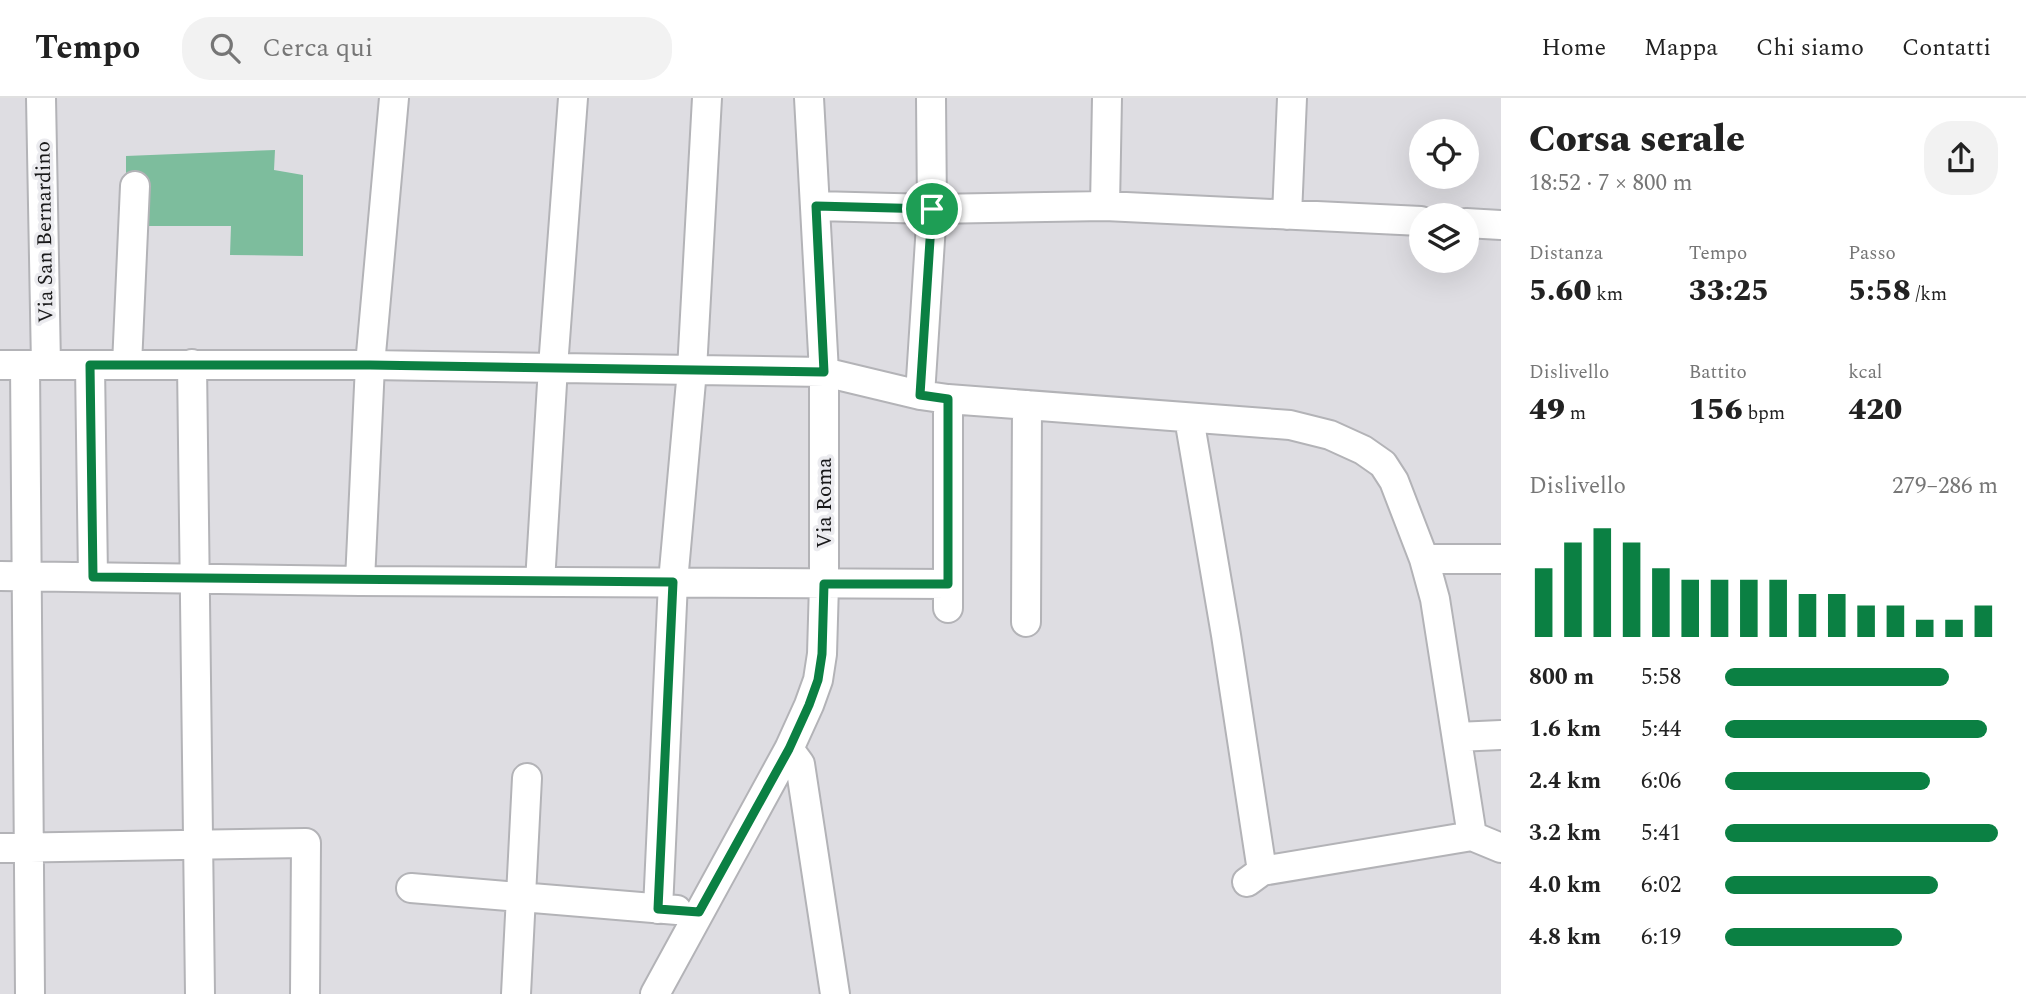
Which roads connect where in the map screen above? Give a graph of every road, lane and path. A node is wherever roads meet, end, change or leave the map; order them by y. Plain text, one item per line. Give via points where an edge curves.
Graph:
1 (41, 98) edge
2 (394, 98) edge
3 (573, 98) edge
4 (707, 98) edge
5 (809, 98) edge
6 (931, 98) edge
7 (1107, 98) edge
8 (1292, 98) edge
9 (135, 186) dead end
10 (816, 206) junction
11 (1105, 206) junction
12 (932, 209) junction
13 (1287, 215) junction
14 (1409, 220) edge
15 (1479, 224) edge
16 (1501, 225) edge
17 (192, 364) junction
18 (24, 365) edge
19 (90, 365) junction
20 (127, 365) junction
21 (370, 365) junction
22 (553, 368) junction
23 (692, 370) junction
24 (824, 372) junction
25 (920, 395) junction
26 (948, 399) junction
27 (1027, 405) junction
28 (1189, 418) junction
29 (1424, 559) junction
30 (1501, 559) edge
31 (14, 576) edge
32 (93, 577) junction
33 (195, 579) junction
34 (360, 581) junction
35 (540, 582) junction
36 (673, 582) junction
37 (824, 584) junction
38 (1026, 622) dead end
39 (1501, 735) edge
40 (1457, 737) junction
41 (789, 749) junction
42 (527, 779) dead end
43 (1472, 836) junction
44 (198, 844) junction
45 (0, 848) edge
46 (30, 848) junction
47 (1501, 848) edge
48 (411, 888) dead end
49 (521, 897) junction
50 (658, 909) junction
51 (699, 912) junction
52 (30, 994) edge
53 (200, 994) edge
54 (305, 994) edge
55 (516, 994) edge
56 (655, 994) edge
57 (835, 994) edge

1 - 18 street, Via San Bernardino
2 - 21 street
3 - 22 street
4 - 23 street
5 - 10 street, Via Roma
6 - 12 street
7 - 11 street
8 - 13 street
9 - 20 street
10 - 12 street
10 - 24 street, Via Roma
11 - 12 street
11 - 13 street
12 - 25 street
13 - 14 street
15 - 16 street
17 - 20 street
17 - 21 street
17 - 33 street
18 - 19 street
18 - 31 street, Via San Bernardino
19 - 20 street
19 - 32 street
21 - 22 street
21 - 34 street
22 - 23 street
22 - 35 street
23 - 24 street
23 - 36 street
24 - 25 street
24 - 37 street, Via Roma
25 - 26 street
26 - 27 street
26 - 37 street via 948,596
27 - 28 street
27 - 38 street
28 - 29 street via 1290,425 1363,450 1383,464 1394,481
28 - 43 street via 1226,635 1254,876
29 - 30 street
29 - 40 street via 1435,599
31 - 32 street
31 - 46 street, Via San Bernardino
32 - 33 street
33 - 34 street
33 - 44 street
34 - 35 street
35 - 36 street
36 - 37 street
36 - 50 street
37 - 41 street, Via Roma via 818,680
39 - 40 street
40 - 43 street
41 - 51 street, Via Roma
41 - 57 street via 800,764
42 - 49 street
43 - 47 street
44 - 46 street
44 - 53 street
44 - 54 street via 306,844
45 - 46 street
46 - 52 street, Via San Bernardino
48 - 49 street
49 - 50 street
49 - 55 street
50 - 51 street
51 - 56 street, Via Roma

